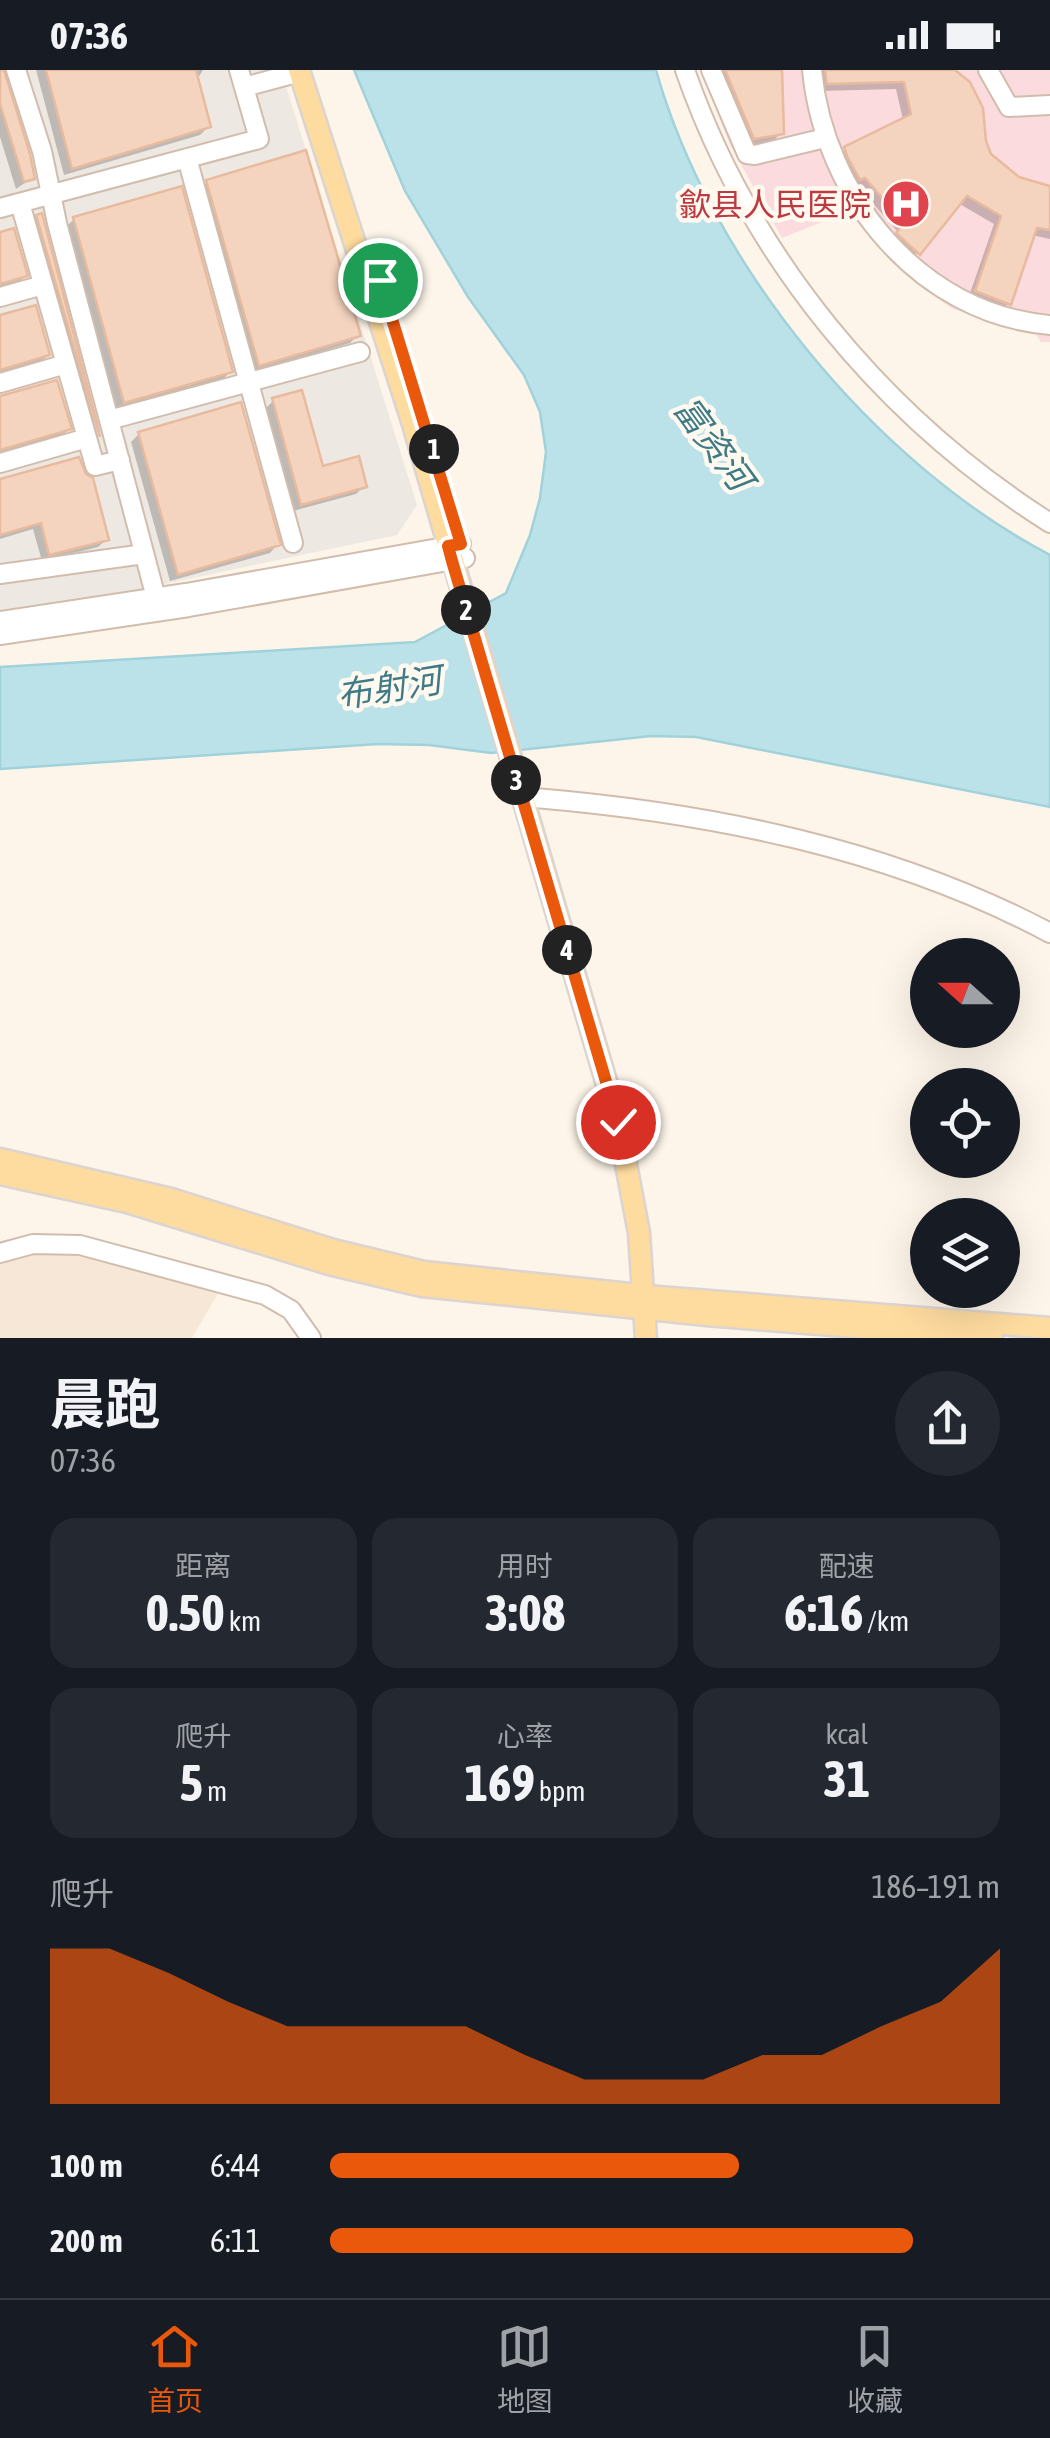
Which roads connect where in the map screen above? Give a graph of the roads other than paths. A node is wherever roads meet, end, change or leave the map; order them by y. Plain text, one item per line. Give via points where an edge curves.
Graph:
1 (16, 70) edge
2 (685, 70) edge
3 (711, 70) edge
4 (812, 70) edge
5 (988, 70) edge
6 (304, 71) edge
7 (241, 78) edge
8 (1050, 105) edge
9 (825, 138) junction
10 (186, 158) junction
11 (51, 194) junction
12 (20, 202) junction
13 (0, 208) edge
14 (44, 285) junction
15 (0, 297) edge
16 (1050, 325) edge
17 (360, 352) dead end
18 (66, 364) junction
19 (248, 382) junction
20 (0, 383) edge
21 (109, 420) junction
22 (87, 438) junction
23 (120, 460) junction
24 (0, 463) edge
25 (1050, 523) edge
26 (292, 543) dead end
27 (457, 552) junction
28 (144, 554) junction
29 (0, 574) edge
30 (156, 598) junction
31 (0, 621) edge
32 (0, 635) edge
33 (520, 769) junction
34 (535, 798) junction
35 (1011, 912) junction
36 (1050, 926) edge
37 (1050, 933) edge
38 (0, 1159) edge
39 (0, 1174) edge
40 (0, 1254) edge
41 (652, 1303) junction
42 (1050, 1328) edge
43 (310, 1338) edge
44 (646, 1338) edge
45 (660, 1338) edge
46 (992, 1338) edge

1 - 11 street
2 - 25 street via 755,218 828,327 925,428
3 - 9 street via 747,154
4 - 9 street
5 - 8 street via 1009,106
6 - 7 street
6 - 27 main road
7 - 10 street via 259,138
9 - 16 street via 866,218 944,291 991,313
10 - 11 street
10 - 19 street
11 - 12 street
11 - 21 street
12 - 13 street
12 - 14 street
14 - 15 street
14 - 18 street
17 - 19 street
18 - 20 street
18 - 22 street
19 - 21 street
19 - 26 street
21 - 23 street
22 - 23 street via 95,466
22 - 24 street
23 - 28 street
27 - 30 street
27 - 32 street via 172,610
27 - 33 main road
28 - 29 street
28 - 30 street
30 - 31 street
33 - 34 main road
33 - 41 main road via 618,1122
34 - 35 street via 777,834 894,867
34 - 41 main road via 630,1118 650,1212
35 - 36 street
35 - 37 street
38 - 41 main road via 171,1199 388,1264
39 - 41 main road via 167,1212 386,1278 458,1292
40 - 43 street via 33,1244 80,1244 265,1294 291,1310
41 - 42 main road
41 - 44 main road
41 - 45 main road
41 - 46 main road

